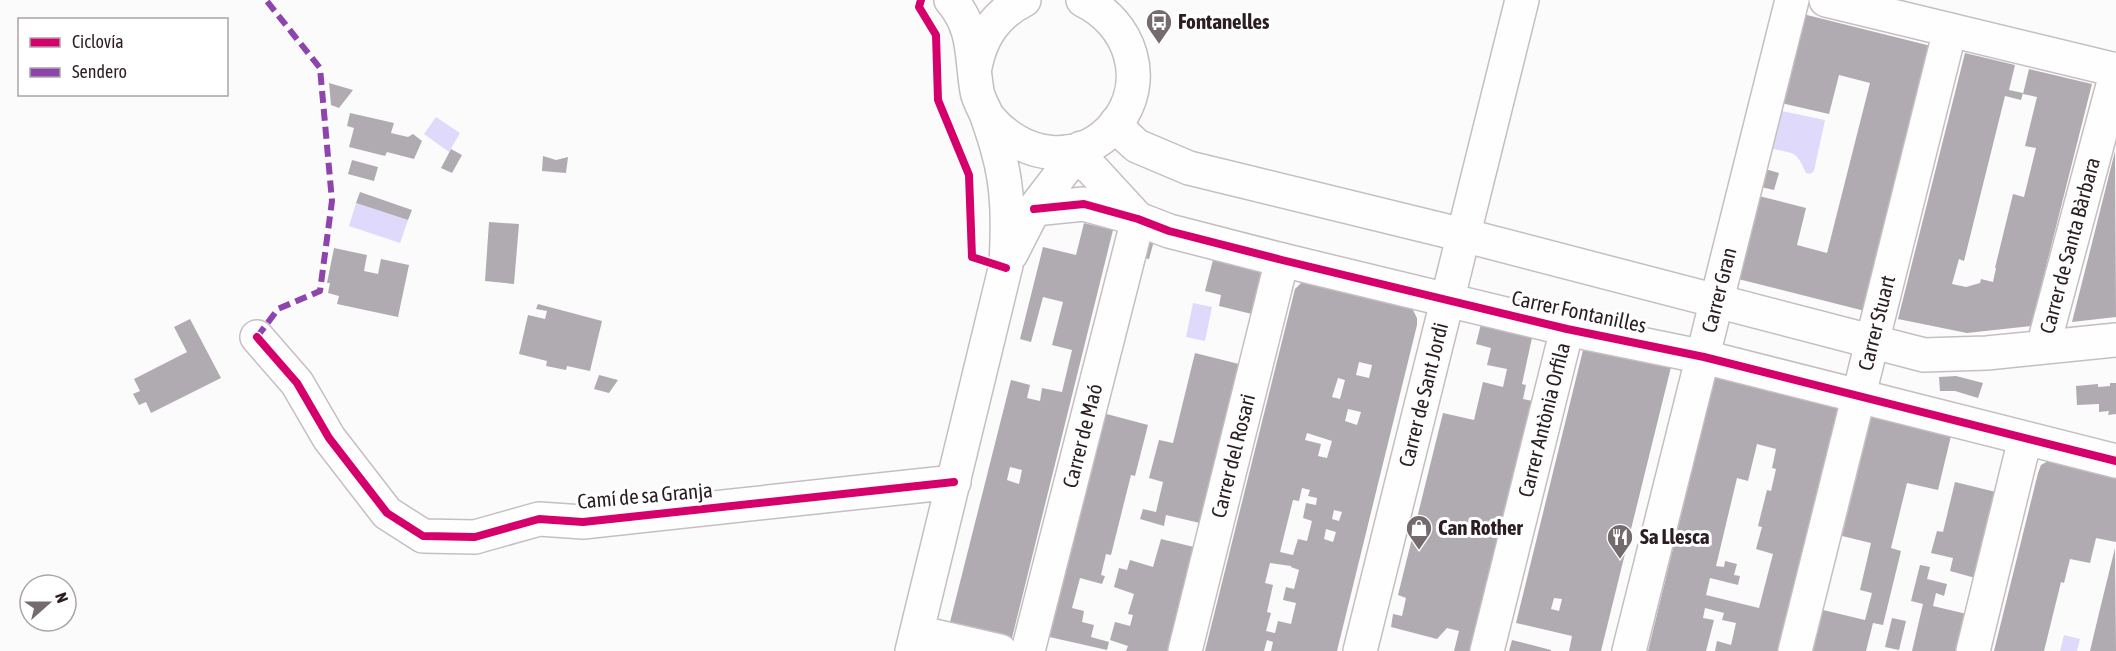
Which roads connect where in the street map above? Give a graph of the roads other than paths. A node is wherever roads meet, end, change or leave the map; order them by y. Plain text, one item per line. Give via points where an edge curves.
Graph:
1 (951, 0) edge
2 (1024, 0) edge
3 (1083, 0) edge
4 (1114, 0) edge
5 (1522, 0) edge
6 (1792, 0) edge
7 (1826, 0) edge
8 (1950, 30) junction
9 (1130, 51) junction
10 (975, 67) junction
11 (2116, 72) edge
12 (987, 116) junction
13 (1116, 123) junction
14 (1074, 152) junction
15 (1034, 209) junction
16 (1137, 219) junction
17 (1463, 235) junction
18 (1282, 260) junction
19 (1006, 265) junction
20 (1447, 301) junction
21 (1718, 302) junction
22 (1567, 329) junction
23 (257, 337) dead end
24 (2116, 340) edge
25 (1872, 342) junction
26 (2043, 347) junction
27 (1924, 356) junction
28 (1704, 357) junction
29 (1860, 391) junction
30 (2025, 439) junction
31 (2116, 461) edge
32 (954, 482) junction
33 (914, 642) edge
34 (1000, 651) edge
35 (1028, 651) edge
36 (1185, 651) edge
37 (1360, 651) edge
38 (1487, 651) edge
39 (1629, 651) edge
40 (1795, 651) edge
41 (1973, 651) edge

1 - 10 street via 966,26
2 - 10 street via 1007,9 985,34
3 - 9 street via 1116,24
4 - 9 street
5 - 17 street, Carrer de Sant Jordi
6 - 21 street, Carrer Gran
7 - 8 street
8 - 11 street
8 - 25 street, Carrer Stuart
9 - 13 street via 1132,88
10 - 12 street via 977,92
11 - 26 street, Carrer de Santa Bàrbara
12 - 14 street via 1008,138 1022,146 1051,153
12 - 19 street via 1006,188
13 - 14 street via 1094,142
13 - 17 street, Carrer Fontanilles via 1137,146 1189,168
14 - 15 street
14 - 16 street, Carrer Fontanilles
15 - 16 street, Carrer Fontanilles via 1084,204
15 - 19 street
16 - 18 street, Carrer Fontanilles
16 - 35 street, Carrer de Maó
17 - 20 street, Carrer de Sant Jordi
17 - 21 street, Carrer Fontanilles
18 - 20 street, Carrer Fontanilles
18 - 36 street, Carrer del Rosari
19 - 32 street
20 - 22 street, Carrer Fontanilles
20 - 37 street, Carrer de Sant Jordi
21 - 25 street, Carrer Fontanilles
21 - 28 street, Carrer Gran
22 - 28 street, Carrer Fontanilles
22 - 38 street, Carrer Antònia Orfila
23 - 32 street, Camí de sa Granja via 297,383 329,438 387,513 423,536 475,537 539,519 583,522
24 - 26 street
25 - 27 street, Carrer Fontanilles
25 - 29 street, Carrer Stuart
26 - 27 street
27 - 29 street
28 - 29 street, Carrer Fontanilles
28 - 39 street, Carrer Gran
29 - 30 street, Carrer Fontanilles
29 - 40 street, Carrer Stuart
30 - 31 street, Carrer Fontanilles
30 - 41 street
32 - 33 street
33 - 34 street

